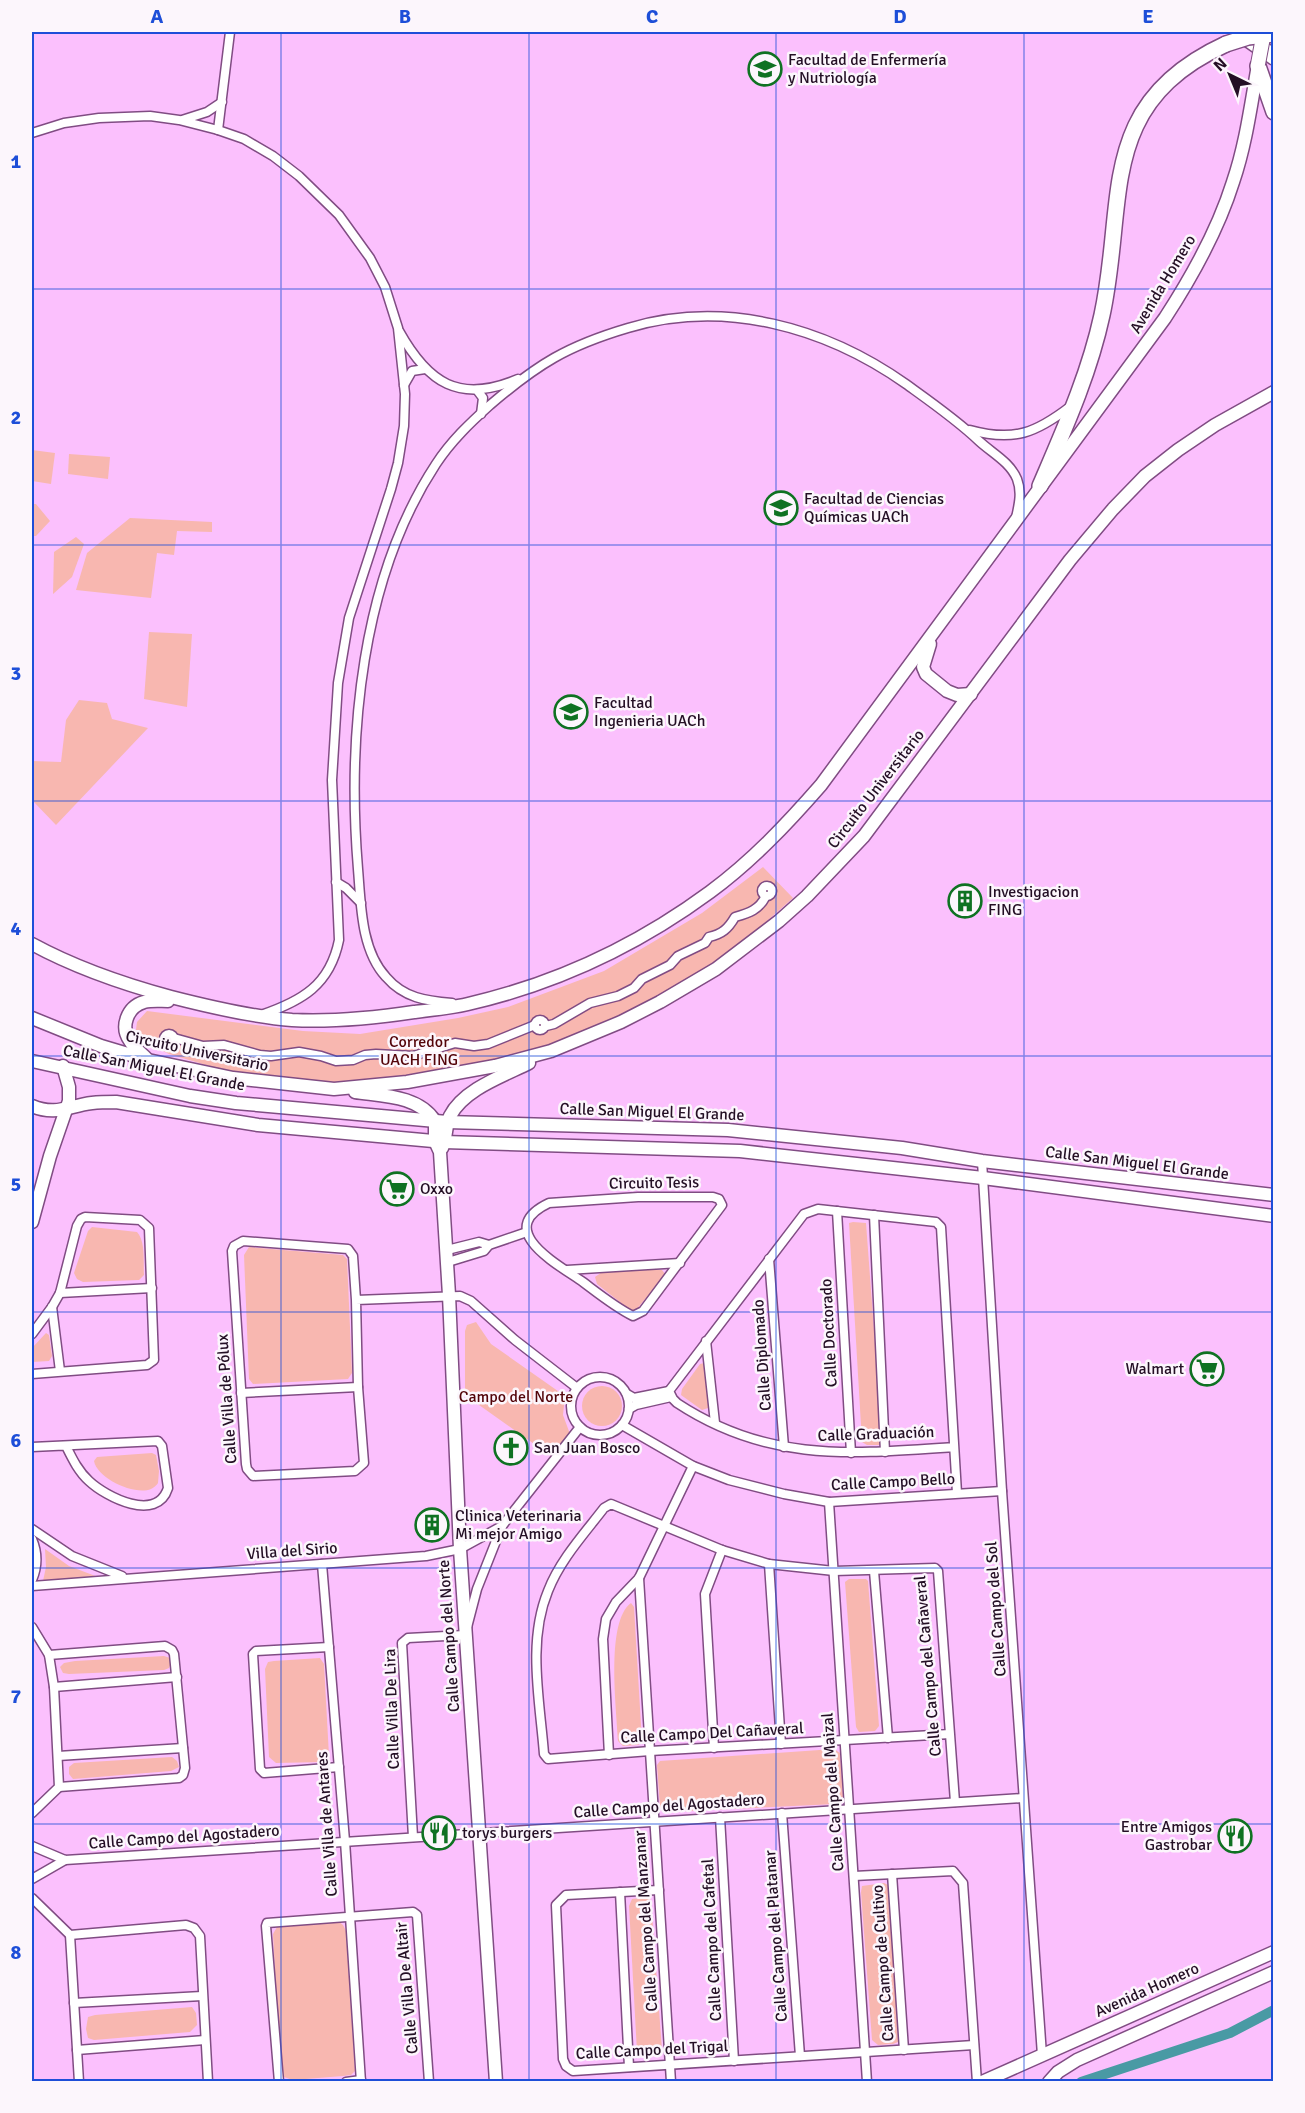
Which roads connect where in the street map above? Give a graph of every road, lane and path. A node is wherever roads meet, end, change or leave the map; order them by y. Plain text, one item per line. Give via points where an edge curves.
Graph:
1 (230, 32) edge
2 (1238, 32) edge
3 (1265, 32) edge
4 (1274, 35) edge
5 (1274, 57) edge
6 (1258, 65) junction
7 (222, 102) junction
8 (1274, 112) edge
9 (179, 120) junction
10 (219, 130) junction
11 (32, 133) edge
12 (398, 328) junction
13 (425, 369) junction
14 (524, 376) junction
15 (404, 385) junction
16 (477, 390) junction
17 (1274, 392) edge
18 (1076, 402) junction
19 (481, 414) junction
20 (968, 429) junction
21 (1040, 486) junction
22 (1016, 519) junction
23 (932, 634) junction
24 (971, 694) junction
25 (336, 882) junction
26 (766, 896) dead end
27 (361, 904) junction
28 (32, 944) edge
29 (190, 1002) junction
30 (467, 1004) junction
31 (260, 1016) junction
32 (32, 1018) edge
33 (174, 1038) dead end
34 (551, 1051) junction
35 (148, 1060) junction
36 (33, 1062) edge
37 (63, 1066) junction
38 (334, 1089) junction
39 (32, 1106) edge
40 (67, 1110) junction
41 (441, 1122) junction
42 (440, 1145) junction
43 (982, 1161) junction
44 (983, 1178) junction
45 (1274, 1195) edge
46 (837, 1211) junction
47 (874, 1215) junction
48 (1274, 1216) edge
49 (32, 1222) edge
50 (528, 1232) junction
51 (447, 1256) junction
52 (770, 1259) junction
53 (680, 1263) junction
54 (566, 1270) junction
55 (152, 1288) junction
56 (60, 1293) junction
57 (449, 1295) junction
58 (356, 1300) junction
59 (52, 1307) junction
60 (32, 1334) edge
61 (706, 1341) junction
62 (60, 1371) junction
63 (32, 1374) edge
64 (358, 1387) junction
65 (577, 1388) junction
66 (241, 1393) junction
67 (627, 1394) junction
68 (670, 1394) junction
69 (629, 1409) junction
70 (715, 1424) junction
71 (622, 1425) junction
72 (580, 1427) junction
73 (66, 1446) junction
74 (32, 1447) edge
75 (954, 1447) junction
76 (784, 1448) junction
77 (885, 1452) junction
78 (851, 1453) junction
79 (693, 1466) junction
80 (1002, 1491) junction
81 (957, 1493) junction
82 (829, 1502) junction
83 (502, 1526) junction
84 (664, 1526) junction
85 (32, 1529) edge
86 (32, 1539) edge
87 (460, 1549) junction
88 (722, 1550) junction
89 (322, 1564) junction
90 (768, 1564) junction
91 (834, 1571) junction
92 (874, 1571) junction
93 (125, 1577) junction
94 (639, 1578) junction
95 (32, 1580) edge
96 (32, 1586) edge
97 (32, 1627) edge
98 (465, 1635) junction
99 (329, 1647) junction
100 (49, 1655) junction
101 (177, 1677) junction
102 (54, 1687) junction
103 (950, 1734) junction
104 (888, 1738) junction
105 (845, 1741) junction
106 (781, 1744) junction
107 (183, 1748) junction
108 (714, 1748) junction
109 (650, 1751) junction
110 (609, 1755) junction
111 (58, 1756) junction
112 (548, 1759) joint
113 (339, 1767) junction
114 (59, 1787) junction
115 (1023, 1798) junction
116 (955, 1802) junction
117 (849, 1809) junction
118 (32, 1813) edge
119 (782, 1813) junction
120 (720, 1817) junction
121 (655, 1822) junction
122 (478, 1833) junction
123 (413, 1837) junction
124 (345, 1842) junction
125 (32, 1846) edge
126 (65, 1860) junction
127 (892, 1874) junction
128 (854, 1876) junction
129 (32, 1879) edge
130 (659, 1890) junction
131 (620, 1892) junction
132 (32, 1898) edge
133 (349, 1917) junction
134 (70, 1935) junction
135 (1274, 1952) edge
136 (1274, 1972) edge
137 (202, 1996) junction
138 (74, 2003) junction
139 (205, 2040) junction
140 (974, 2045) junction
141 (77, 2050) junction
142 (904, 2050) junction
143 (865, 2052) junction
144 (800, 2056) junction
145 (1038, 2057) junction
146 (734, 2061) junction
147 (670, 2065) junction
148 (629, 2067) junction
149 (1012, 2068) junction
150 (993, 2079) edge
151 (361, 2081) edge
152 (1051, 2081) edge
153 (79, 2082) edge
154 (208, 2082) edge
155 (279, 2082) edge
156 (346, 2082) edge
157 (429, 2082) edge
158 (496, 2082) edge
159 (671, 2082) edge
160 (867, 2082) edge
161 (980, 2082) edge
162 (1009, 2082) edge

1 - 7 street
2 - 5 highway
3 - 4 highway
3 - 6 main road, Avenida Homero, bridge
4 - 18 highway, bridge via 1226,44 1173,76 1147,106 1131,135 1118,186 1102,317
6 - 8 highway
6 - 21 main road, Avenida Homero via 1233,184 1199,262 1165,318
7 - 9 street via 207,112
7 - 10 street
9 - 10 street
9 - 11 street via 150,116 99,118
10 - 12 street via 273,156 339,215 381,277
12 - 13 street
12 - 15 street
13 - 15 street via 412,371
13 - 16 street via 443,382
14 - 16 street
14 - 19 street
14 - 20 street via 574,347 644,324 677,317 737,317 807,332 855,353
15 - 25 street via 404,426 398,463 355,596 338,683 332,780
16 - 19 street via 483,398
17 - 24 main road, Circuito Universitario via 1215,425 1145,476 1070,560
18 - 20 street via 1026,433 996,436
18 - 21 highway
19 - 27 street via 449,445 420,489 397,539 372,624 356,724 353,778
20 - 22 street via 1012,470 1020,492
21 - 22 main road, Avenida Homero
22 - 23 main road
23 - 24 main road via 923,671 947,691
23 - 30 main road via 821,785 770,842 710,892 628,944 570,972
24 - 34 main road, Circuito Universitario via 864,836 779,921 716,969 669,997
25 - 27 street
25 - 31 street via 339,940 335,958 321,980 302,998
26 - 33 street via 752,912 735,917 722,934 709,937 705,943 678,956 634,988 590,1003 541,1031 535,1025 488,1044 455,1043 412,1056 376,1054 336,1061 299,1052 272,1056
27 - 30 street via 370,951 388,980 414,998
28 - 29 main road via 136,988
29 - 31 main road
29 - 35 main road via 143,1002 128,1014 126,1034
30 - 31 main road via 354,1019
32 - 35 main road, Circuito Universitario
34 - 38 main road, Circuito Universitario via 452,1075
34 - 41 main road via 477,1090
35 - 38 main road, Circuito Universitario via 233,1078
36 - 37 main road, Calle San Miguel El Grande
37 - 40 main road via 69,1087
37 - 41 main road, Calle San Miguel El Grande via 214,1100
38 - 41 main road via 408,1101
39 - 40 main road via 48,1111
40 - 42 main road via 94,1102 117,1102 258,1125
40 - 49 main road via 55,1138
41 - 42 main road, Calle Campo del Norte
41 - 43 main road, Calle San Miguel El Grande via 728,1130 902,1148
42 - 44 main road via 717,1149
42 - 51 main road, Calle Campo del Norte
43 - 44 street, Calle Campo del Sol
43 - 45 main road, Calle San Miguel El Grande
44 - 48 main road
44 - 80 street, Calle Campo del Sol
46 - 47 street
46 - 52 street via 818,1209 804,1214
46 - 78 street, Calle Doctorado
47 - 75 street, Calle Graduación via 939,1224
47 - 77 street
50 - 51 street via 489,1245 479,1242
50 - 53 street, Circuito Tesis via 535,1213 556,1201 716,1197 721,1201 720,1209
50 - 54 street, Circuito Tesis via 532,1244
51 - 57 main road, Calle Campo del Norte
52 - 61 street
52 - 76 street, Calle Diplomado
53 - 54 street
53 - 54 street, Circuito Tesis via 636,1316
55 - 56 street
55 - 56 street via 147,1225 140,1220 84,1217 76,1226
55 - 62 street via 151,1363
56 - 59 street
57 - 58 street
57 - 65 street via 471,1301
57 - 87 main road, Calle Campo del Norte
58 - 64 street, Calle Villa de Pólux
58 - 66 street, Calle Villa de Pólux via 352,1256 348,1250 238,1243 232,1251
59 - 60 street
59 - 62 street
61 - 68 street
61 - 70 street
62 - 63 street
64 - 66 street
64 - 66 street, Calle Villa de Pólux via 364,1458 360,1468 258,1477 247,1469
65 - 67 street via 590,1378 606,1377 621,1385
65 - 72 street via 571,1413
67 - 68 street via 634,1398
67 - 69 street
68 - 69 street
68 - 70 street, Calle Graduación via 687,1409
69 - 71 street
70 - 76 street, Calle Graduación
71 - 72 street via 606,1435 588,1433
71 - 79 street, Calle Campo Bello
72 - 83 street, Calle Campo del Norte
73 - 73 street via 158,1441 162,1446 166,1493 151,1505 111,1497 87,1479
73 - 74 street
75 - 77 street, Calle Graduación
75 - 81 street, Calle Graduación
76 - 78 street, Calle Graduación
77 - 78 street, Calle Graduación
79 - 82 street, Calle Campo Bello via 750,1486
79 - 84 street
80 - 81 street, Calle Campo Bello
80 - 115 street, Calle Campo del Sol
81 - 82 street, Calle Campo Bello
82 - 91 street, Calle Campo del Maizal
83 - 87 street, Calle Campo del Norte
83 - 98 street, Calle Campo del Norte via 477,1589
84 - 88 street, Calle Campo del Cañaveral
84 - 94 street
84 - 112 street, Calle Campo del Cañaveral via 615,1504 608,1505 567,1557 548,1590 536,1650 544,1754
85 - 93 street via 72,1556
86 - 95 street via 37,1556
87 - 89 street, Villa del Sirio via 426,1556
87 - 98 main road, Calle Campo del Norte
88 - 90 street, Calle Campo del Cañaveral
88 - 108 street via 705,1594
89 - 93 street, Villa del Sirio
89 - 99 street, Calle Villa de Antares
90 - 91 street, Calle Campo del Cañaveral
90 - 106 street
91 - 92 street, Calle Campo del Cañaveral
91 - 105 street, Calle Campo del Maizal
92 - 103 street, Calle Campo del Cañaveral via 933,1567 938,1571
92 - 104 street
93 - 96 street, Villa del Sirio
94 - 109 street, Calle Campo del Manzanar
94 - 110 street via 611,1609 604,1629
97 - 100 street
98 - 122 main road, Calle Campo del Norte
98 - 123 street, Calle Villa De Lira via 408,1638 401,1646
99 - 113 street, Calle Villa de Antares
99 - 113 street via 253,1654 260,1769 264,1773
100 - 101 street via 165,1647 174,1654
100 - 102 street
101 - 102 street
101 - 107 street
102 - 111 street
103 - 104 street, Calle Campo Del Cañaveral
103 - 116 street, Calle Campo del Cañaveral
104 - 105 street, Calle Campo Del Cañaveral
105 - 106 street, Calle Campo Del Cañaveral
105 - 117 street, Calle Campo del Maizal
106 - 108 street, Calle Campo Del Cañaveral
107 - 111 street
107 - 114 street via 186,1768 179,1778
108 - 109 street, Calle Campo Del Cañaveral
109 - 110 street, Calle Campo Del Cañaveral
109 - 121 street, Calle Campo del Manzanar
110 - 112 street, Calle Campo Del Cañaveral
111 - 114 street
113 - 124 street, Calle Villa de Antares
114 - 118 street
115 - 116 street, Calle Campo del Agostadero
115 - 145 street, Calle Campo del Sol
116 - 117 street, Calle Campo del Agostadero
117 - 119 street, Calle Campo del Agostadero
117 - 128 street, Calle Campo del Maizal
119 - 120 street, Calle Campo del Agostadero
119 - 144 street, Calle Campo del Platanar
120 - 121 street, Calle Campo del Agostadero
120 - 146 street, Calle Campo del Cafetal
121 - 122 street, Calle Campo del Agostadero
121 - 130 street, Calle Campo del Manzanar
122 - 123 street, Calle Campo del Agostadero
122 - 158 main road, Calle Campo del Norte
123 - 124 street, Calle Campo del Agostadero
124 - 126 street, Calle Campo del Agostadero
124 - 133 street, Calle Villa de Antares
125 - 126 street, Calle Campo del Agostadero
126 - 129 street, Calle Campo del Agostadero
127 - 128 street
127 - 140 street via 953,1871 961,1878
127 - 142 street, Calle Campo de Cultivo
128 - 143 street, Calle Campo del Maizal
130 - 131 street, Calle Campo del Trigal
130 - 147 street, Calle Campo del Manzanar
131 - 148 street
131 - 148 street, Calle Campo del Trigal via 562,1897 555,1911 556,1933 564,2062 573,2071
132 - 134 street
133 - 151 street, Calle Villa de Antares
133 - 155 street, Calle Villa De Altair via 266,1925
133 - 157 street, Calle Villa De Altair via 416,1914
134 - 137 street via 190,1926 200,1936
134 - 138 street
135 - 145 main road, Avenida Homero
136 - 152 main road via 1077,2061
137 - 138 street
137 - 139 street
138 - 141 street
139 - 141 street
139 - 154 street
140 - 142 street, Calle Campo del Trigal
140 - 161 street
141 - 153 street
142 - 143 street, Calle Campo del Trigal
143 - 144 street, Calle Campo del Trigal
143 - 160 street, Calle Campo del Maizal
144 - 146 street, Calle Campo del Trigal
145 - 149 main road, Avenida Homero
146 - 147 street, Calle Campo del Trigal
147 - 148 street, Calle Campo del Trigal
147 - 159 street, Calle Campo del Manzanar
149 - 150 main road, Avenida Homero
149 - 162 main road
150 - 161 main road, Avenida Homero
151 - 156 street

